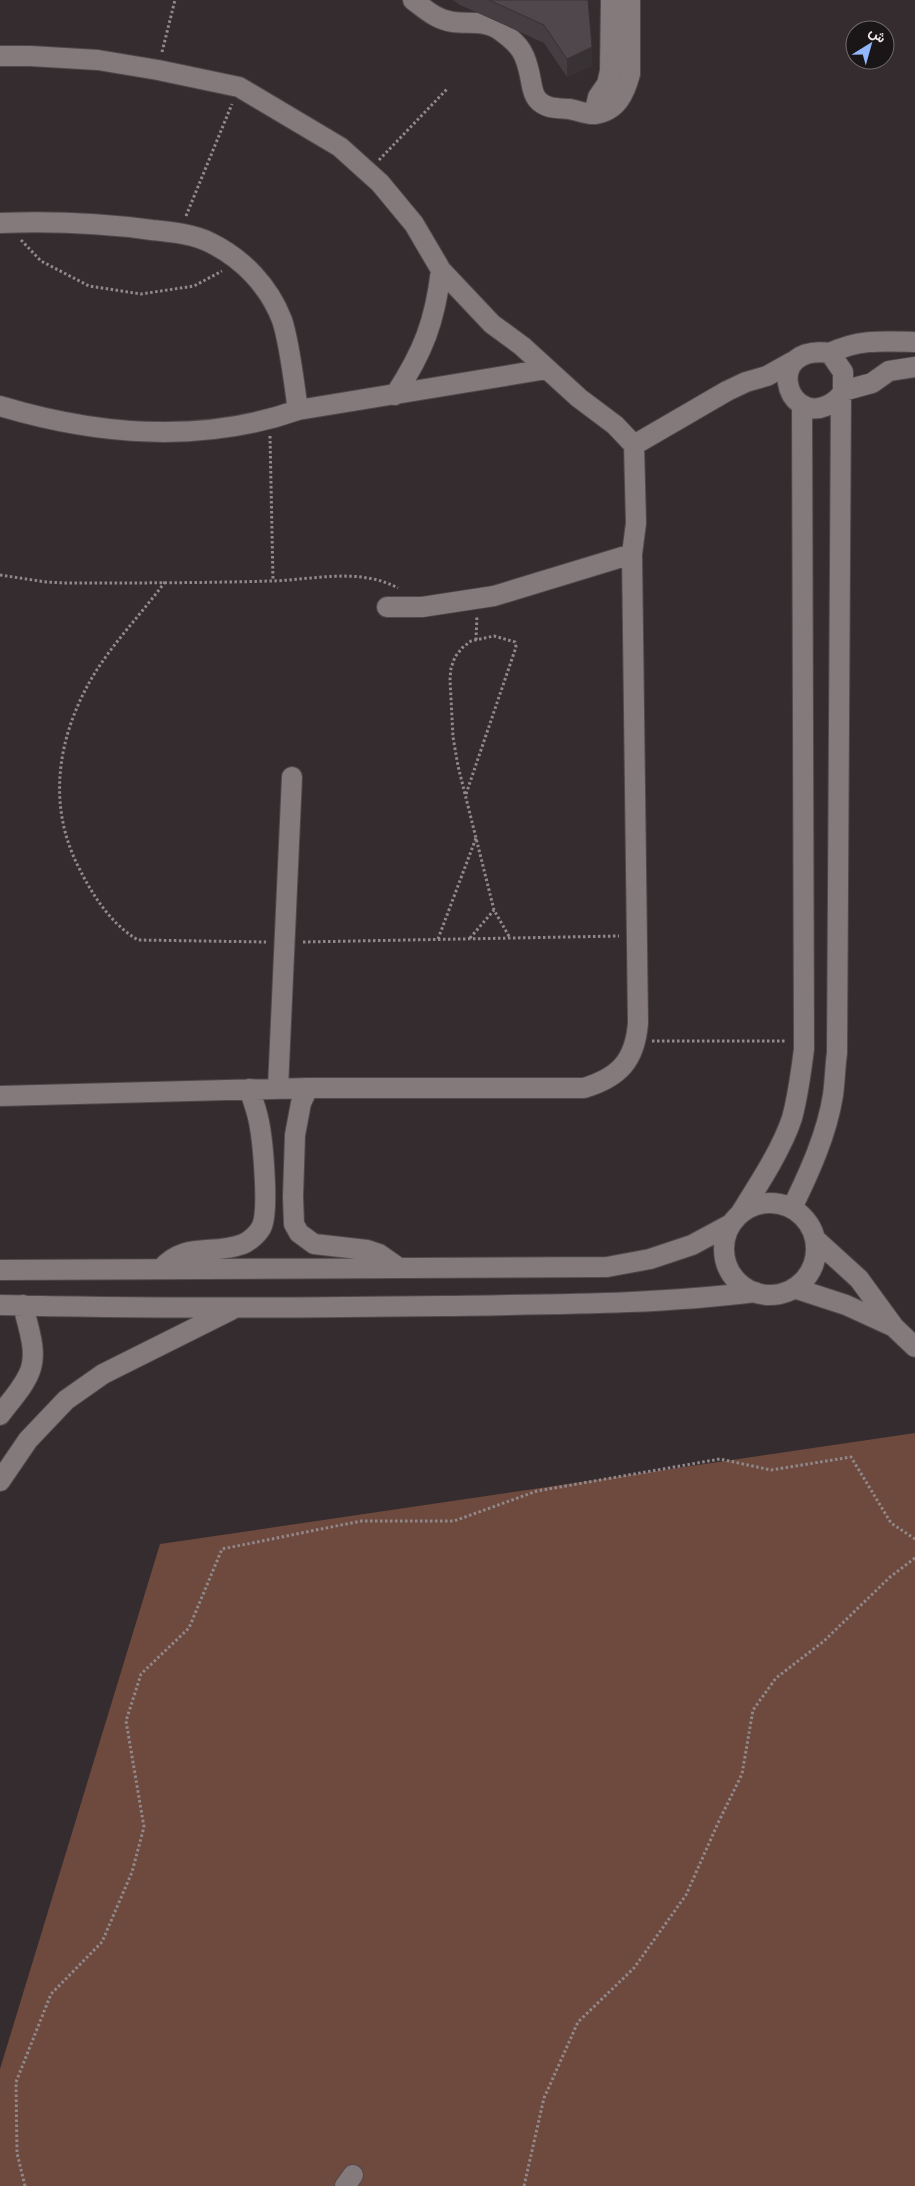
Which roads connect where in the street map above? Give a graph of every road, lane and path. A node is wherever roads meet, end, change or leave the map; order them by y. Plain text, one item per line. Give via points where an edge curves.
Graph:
1 (175, 0) edge
2 (414, 0) edge
3 (611, 0) edge
4 (630, 0) edge
5 (0, 56) edge
6 (158, 70) junction
7 (239, 87) junction
8 (448, 88) dead end
9 (594, 114) junction
10 (368, 172) junction
11 (2, 223) edge
12 (179, 233) junction
13 (241, 261) junction
14 (441, 270) junction
15 (915, 342) edge
16 (830, 353) junction
17 (792, 362) junction
18 (915, 367) edge
19 (547, 369) junction
20 (842, 394) junction
21 (395, 395) junction
22 (802, 404) junction
23 (0, 406) edge
24 (298, 410) junction
25 (269, 420) junction
26 (634, 445) junction
27 (632, 554) junction
28 (0, 575) edge
29 (165, 582) junction
30 (273, 582) junction
31 (478, 598) junction
32 (387, 607) dead end
33 (422, 607) junction
34 (476, 640) junction
35 (292, 777) dead end
36 (466, 794) junction
37 (476, 837) junction
38 (494, 910) junction
39 (637, 935) junction
40 (470, 938) junction
41 (510, 938) junction
42 (438, 939) junction
43 (284, 942) junction
44 (636, 1041) junction
45 (804, 1042) junction
46 (278, 1088) junction
47 (308, 1088) junction
48 (249, 1089) junction
49 (0, 1096) edge
50 (295, 1135) junction
51 (262, 1137) junction
52 (293, 1197) junction
53 (265, 1200) junction
54 (792, 1208) junction
55 (736, 1219) junction
56 (815, 1239) junction
57 (399, 1268) junction
58 (160, 1269) junction
59 (0, 1270) edge
60 (794, 1288) junction
61 (755, 1292) junction
62 (0, 1305) edge
63 (23, 1305) junction
64 (234, 1309) junction
65 (894, 1327) junction
66 (915, 1347) edge
67 (0, 1414) edge
68 (0, 1481) edge
69 (915, 1539) edge
70 (915, 1558) edge
71 (25, 2186) edge
72 (524, 2186) edge

1 - 6 path
2 - 9 street via 440,18 493,26 523,50 536,98 556,109
3 - 9 street via 610,72
4 - 9 street via 628,83 620,101 612,108
5 - 6 street via 98,60
6 - 7 street
7 - 10 street via 340,147
7 - 12 path
8 - 10 path
10 - 14 street via 414,224
11 - 12 street via 109,224
11 - 13 path via 41,261 88,286 141,294 176,289 194,286
12 - 13 street via 210,242
13 - 24 street via 265,288 282,320
14 - 19 street via 492,324
14 - 21 street via 437,304 428,336 414,367
15 - 16 street via 873,341 846,345
16 - 17 street via 806,352
16 - 20 street via 843,372
17 - 22 street via 788,385 790,393
17 - 26 street via 727,391
18 - 20 street via 889,372 872,383
19 - 21 street
19 - 26 street via 615,425
20 - 22 street via 823,407
20 - 54 street via 837,1053 833,1097 823,1132
21 - 24 street
22 - 45 street
23 - 25 street via 68,423 124,432 181,432 238,427
24 - 25 street
25 - 30 path
26 - 27 street via 636,524
27 - 31 street
27 - 39 street
28 - 29 path via 59,583
29 - 30 path
29 - 43 path via 94,675 74,712 63,746 59,785 63,819 73,857 92,894 128,934 138,940
30 - 33 path via 365,576 406,592
31 - 33 street
31 - 34 path
32 - 33 street
34 - 36 path via 462,648 451,668 453,738
34 - 36 path via 494,636 514,641 516,646
35 - 43 street
36 - 37 path
37 - 38 path
37 - 42 path
38 - 40 path
38 - 41 path
39 - 41 path
39 - 44 street
40 - 41 path
40 - 42 path
42 - 43 path
43 - 46 street
44 - 45 path
44 - 47 street via 618,1073 584,1088
45 - 55 street via 800,1086 791,1120
46 - 47 street
46 - 48 street
47 - 50 street via 301,1103
48 - 49 street
48 - 51 street
50 - 51 street via 279,1144
50 - 52 street
51 - 53 street
52 - 53 street via 278,1191
52 - 57 street via 294,1224 306,1240 323,1247 367,1250
53 - 58 street via 262,1226 243,1244 184,1252
54 - 55 street via 765,1203 752,1207
54 - 56 street via 807,1221
55 - 57 street via 692,1245 650,1259 607,1267
55 - 61 street via 726,1237 727,1264 743,1286
56 - 60 street via 816,1258 808,1275
56 - 65 street via 859,1279
57 - 58 street
58 - 59 street
60 - 61 street via 775,1294
60 - 65 street via 846,1305
61 - 64 street via 657,1302
62 - 63 street
63 - 64 street
63 - 67 street via 32,1362 28,1375
64 - 68 street via 103,1374 66,1400 28,1440
65 - 66 street
69 - 71 path via 891,1523 851,1457 771,1470 720,1459 537,1491 454,1521 361,1520 222,1549 189,1628 141,1674 126,1722 144,1828 132,1872 102,1942 51,1994 16,2082 17,2153
70 - 72 path via 890,1577 824,1641 776,1678 753,1710 742,1774 686,1895 634,1968 578,2022 544,2098

